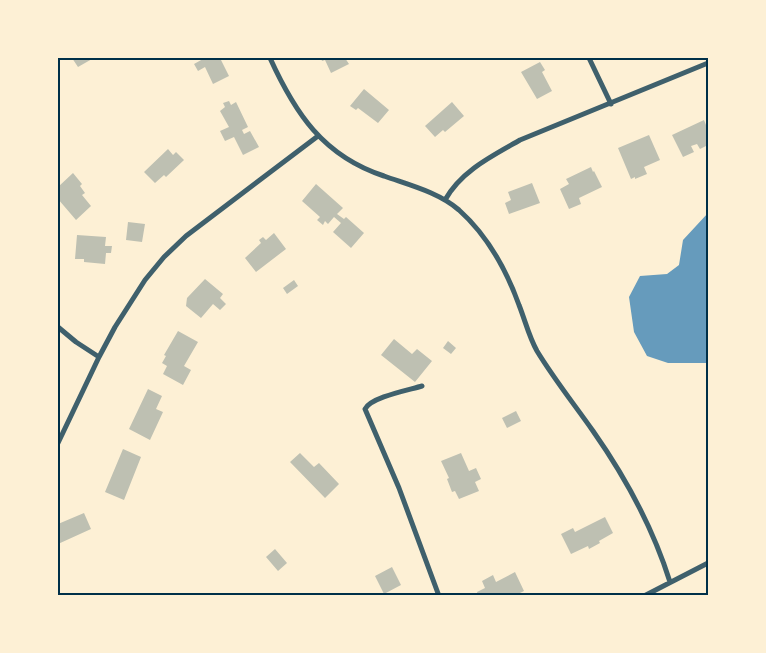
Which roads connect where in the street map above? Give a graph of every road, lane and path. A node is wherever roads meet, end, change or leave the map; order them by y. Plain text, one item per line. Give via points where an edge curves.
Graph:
1 (270, 58) edge
2 (589, 58) edge
3 (708, 63) edge
4 (611, 104) junction
5 (318, 136) junction
6 (445, 200) junction
7 (58, 327) edge
8 (99, 357) junction
9 (422, 386) dead end
10 (58, 443) edge
11 (708, 563) edge
12 (670, 582) junction
13 (438, 596) edge
14 (644, 596) edge

1 - 5 street via 298,111
2 - 4 street
3 - 4 street
4 - 6 street via 520,140 467,173
5 - 6 street via 351,163
5 - 8 street via 186,236 164,257 145,280
6 - 12 street via 459,210 496,255 511,282 536,348 594,432 646,519
7 - 8 street
8 - 10 street
9 - 13 street via 377,399 366,409
11 - 12 street
12 - 14 street

